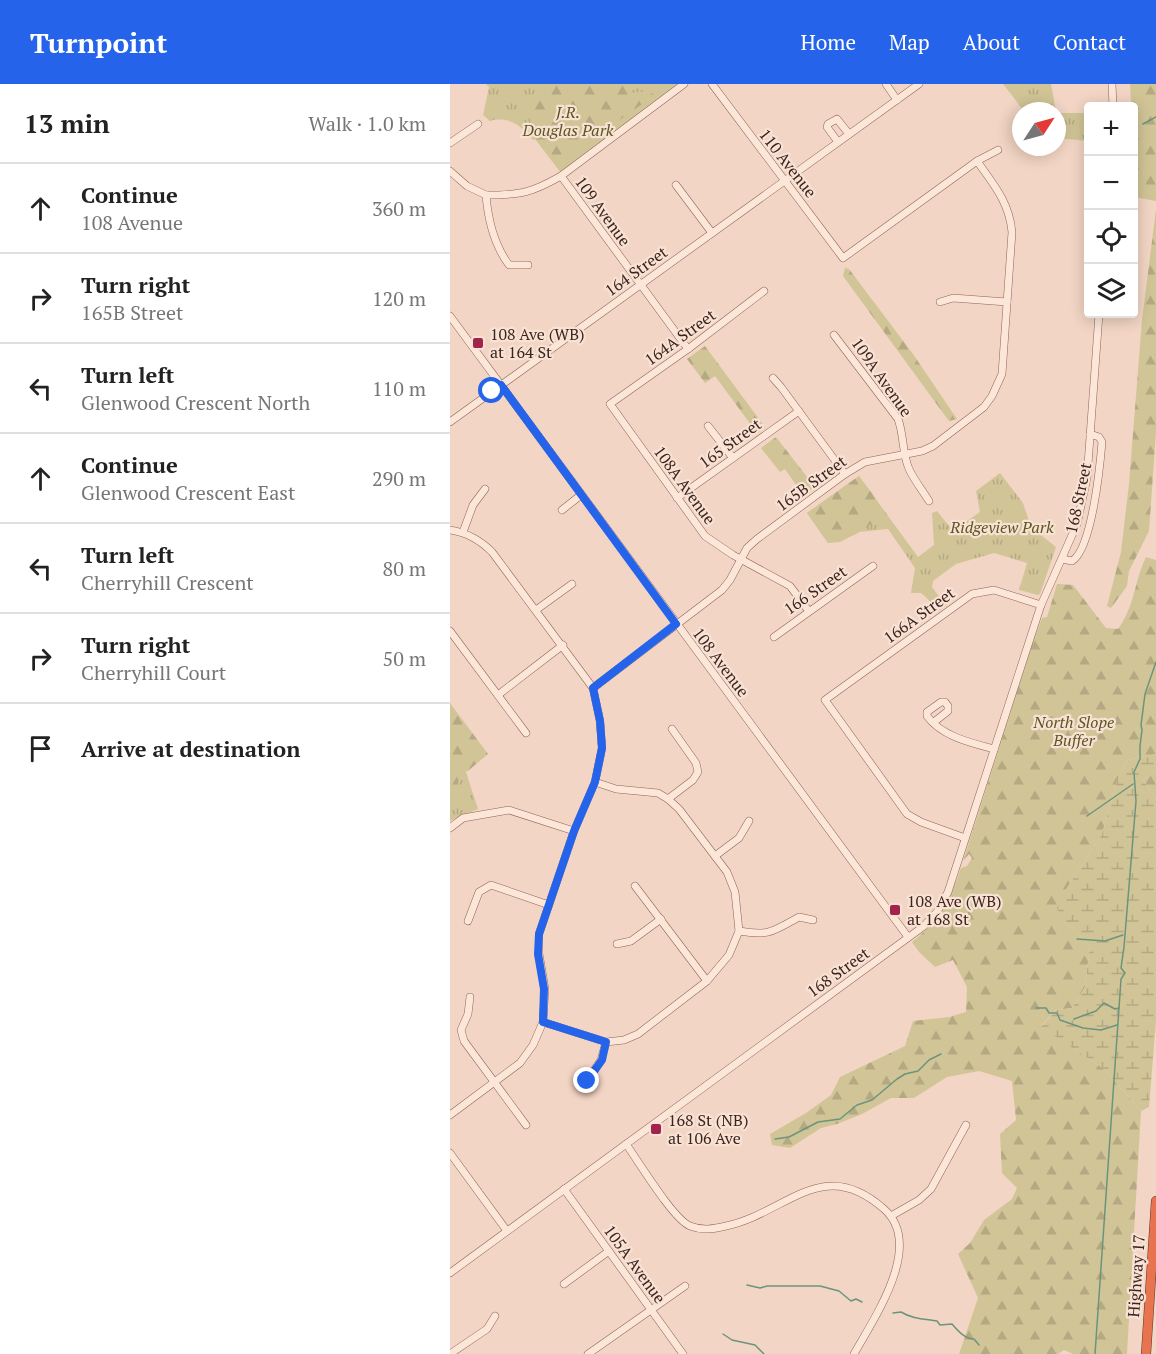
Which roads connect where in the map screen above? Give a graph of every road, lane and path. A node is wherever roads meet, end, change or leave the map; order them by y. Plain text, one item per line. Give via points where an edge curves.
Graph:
1 (684, 84) edge
2 (712, 84) edge
3 (886, 84) edge
4 (900, 84) edge
5 (919, 84) edge
6 (1112, 84) edge
7 (907, 93) junction
8 (897, 100) junction
9 (1113, 102) edge
10 (478, 124) dead end
11 (849, 134) junction
12 (838, 142) junction
13 (450, 143) edge
14 (998, 150) dead end
15 (977, 161) junction
16 (450, 171) edge
17 (561, 176) junction
18 (784, 180) junction
19 (676, 185) dead end
20 (486, 195) junction
21 (712, 233) junction
22 (528, 265) dead end
23 (640, 285) junction
24 (764, 291) dead end
25 (940, 302) dead end
26 (1007, 302) junction
27 (450, 316) edge
28 (1099, 318) edge
29 (834, 335) dead end
30 (688, 349) junction
31 (773, 378) dead end
32 (501, 385) junction
33 (610, 404) joint
34 (799, 411) junction
35 (450, 422) edge
36 (708, 426) dead end
37 (1089, 434) junction
38 (904, 454) junction
39 (733, 458) junction
40 (845, 474) junction
41 (485, 489) dead end
42 (581, 495) junction
43 (677, 498) junction
44 (929, 501) dead end
45 (562, 510) dead end
46 (450, 530) edge
47 (464, 532) junction
48 (741, 559) junction
49 (1062, 560) junction
50 (873, 566) dead end
51 (572, 584) dead end
52 (1041, 605) junction
53 (536, 610) junction
54 (808, 610) junction
55 (676, 624) junction
56 (450, 631) edge
57 (774, 637) dead end
58 (563, 645) junction
59 (593, 688) junction
60 (498, 695) junction
61 (934, 722) dead end
62 (672, 729) dead end
63 (526, 733) dead end
64 (994, 749) junction
65 (595, 782) junction
66 (668, 799) junction
67 (749, 821) dead end
68 (450, 828) edge
69 (574, 831) junction
70 (965, 838) junction
71 (715, 856) junction
72 (635, 886) dead end
73 (549, 905) junction
74 (661, 919) junction
75 (813, 920) dead end
76 (468, 921) dead end
77 (739, 931) junction
78 (908, 937) junction
79 (617, 944) dead end
80 (707, 981) junction
81 (470, 997) dead end
82 (543, 1022) junction
83 (606, 1042) junction
84 (587, 1081) dead end
85 (495, 1082) junction
86 (450, 1115) edge
87 (526, 1125) dead end
88 (966, 1125) dead end
89 (626, 1144) junction
90 (450, 1153) edge
91 (564, 1189) junction
92 (1156, 1201) edge
93 (891, 1216) junction
94 (507, 1231) junction
95 (609, 1251) junction
96 (450, 1273) edge
97 (564, 1284) dead end
98 (685, 1286) dead end
99 (651, 1309) junction
100 (495, 1317) dead end
101 (450, 1354) edge
102 (588, 1354) edge
103 (683, 1354) edge
104 (855, 1354) edge
105 (1146, 1354) edge

1 - 17 street
2 - 18 street, 110 Avenue
3 - 8 street
4 - 7 street
5 - 7 street, 164 Street
6 - 9 street
7 - 8 street, 164 Street
8 - 11 street, 164 Street
10 - 13 street
11 - 12 street, 164 Street
11 - 12 street via 837,119 828,124
12 - 18 street, 164 Street
14 - 15 street
15 - 18 street, 110 Avenue via 843,258
15 - 26 street, 165B Street via 1010,216
16 - 20 street via 467,186
17 - 20 street via 518,195
17 - 23 street, 109 Avenue
18 - 21 street, 164 Street
19 - 21 street
20 - 22 street via 500,253 509,266
21 - 23 street, 164 Street
23 - 30 street, 109 Avenue
23 - 32 street, 164 Street
24 - 30 street, 164A Street
25 - 26 street via 952,298
26 - 38 street, 165B Street via 1002,374 992,396 975,416 933,446
27 - 32 street, 108 Avenue
28 - 37 street, 168 Street
29 - 38 street, 109A Avenue via 897,419
30 - 33 street, 164A Street
31 - 34 street
32 - 35 street, 164 Street
32 - 42 street, 108 Avenue
33 - 43 street, 108A Avenue
34 - 39 street, 165 Street
34 - 40 street
36 - 39 street
37 - 49 street, 168 Street via 1087,478 1077,524
37 - 49 street, 168 Street via 1102,442 1094,506 1078,555 1072,561
38 - 40 street, 165B Street via 865,462
38 - 44 street, 109A Avenue via 909,470
39 - 43 street, 165 Street
40 - 48 street, 165B Street via 763,533
41 - 47 street via 473,505
42 - 45 street
42 - 55 street, 108 Avenue
43 - 48 street, 108A Avenue via 705,536
46 - 47 street
47 - 53 street via 482,541
48 - 54 street, 108A Avenue via 790,586
48 - 55 street, 165B Street via 722,590
49 - 52 street, 168 Street
50 - 54 street, 166 Street
51 - 53 street
52 - 64 street, 168 Street
52 - 70 street, 166A Street via 994,590 972,594 825,700 907,814
53 - 58 street
54 - 57 street, 166 Street
55 - 59 street, 165B Street
55 - 78 street, 108 Avenue
56 - 60 street
58 - 59 street
58 - 60 street
59 - 65 street via 602,748
60 - 63 street
61 - 64 street via 943,733
62 - 66 street via 698,772
64 - 70 street, 168 Street
65 - 66 street
65 - 69 street
66 - 71 street
67 - 71 street via 739,838
68 - 69 street via 463,818 509,810
69 - 73 street
70 - 78 street, 168 Street via 948,892 937,912
71 - 77 street via 735,892
72 - 74 street
73 - 76 street via 491,885 479,892
73 - 82 street via 539,934
74 - 79 street via 632,941
74 - 80 street
75 - 77 street via 799,917 772,933
77 - 80 street via 729,955
78 - 89 street, 168 Street
80 - 83 street via 638,1034
81 - 85 street via 461,1030 464,1041
82 - 83 street
82 - 85 street via 520,1063
83 - 84 street via 602,1060
85 - 86 street
85 - 87 street
88 - 93 street via 931,1189
89 - 91 street, 168 Street
89 - 93 street via 676,1215 688,1225 708,1230 744,1222 799,1193 838,1185 870,1197
90 - 94 street
91 - 94 street, 168 Street
91 - 95 street, 105A Avenue
92 - 105 highway, Highway 17
93 - 104 street via 900,1258 892,1283
94 - 96 street, 168 Street
95 - 97 street
95 - 99 street, 105A Avenue
98 - 99 street
99 - 102 street
99 - 103 street, 105A Avenue
100 - 101 street via 487,1329

